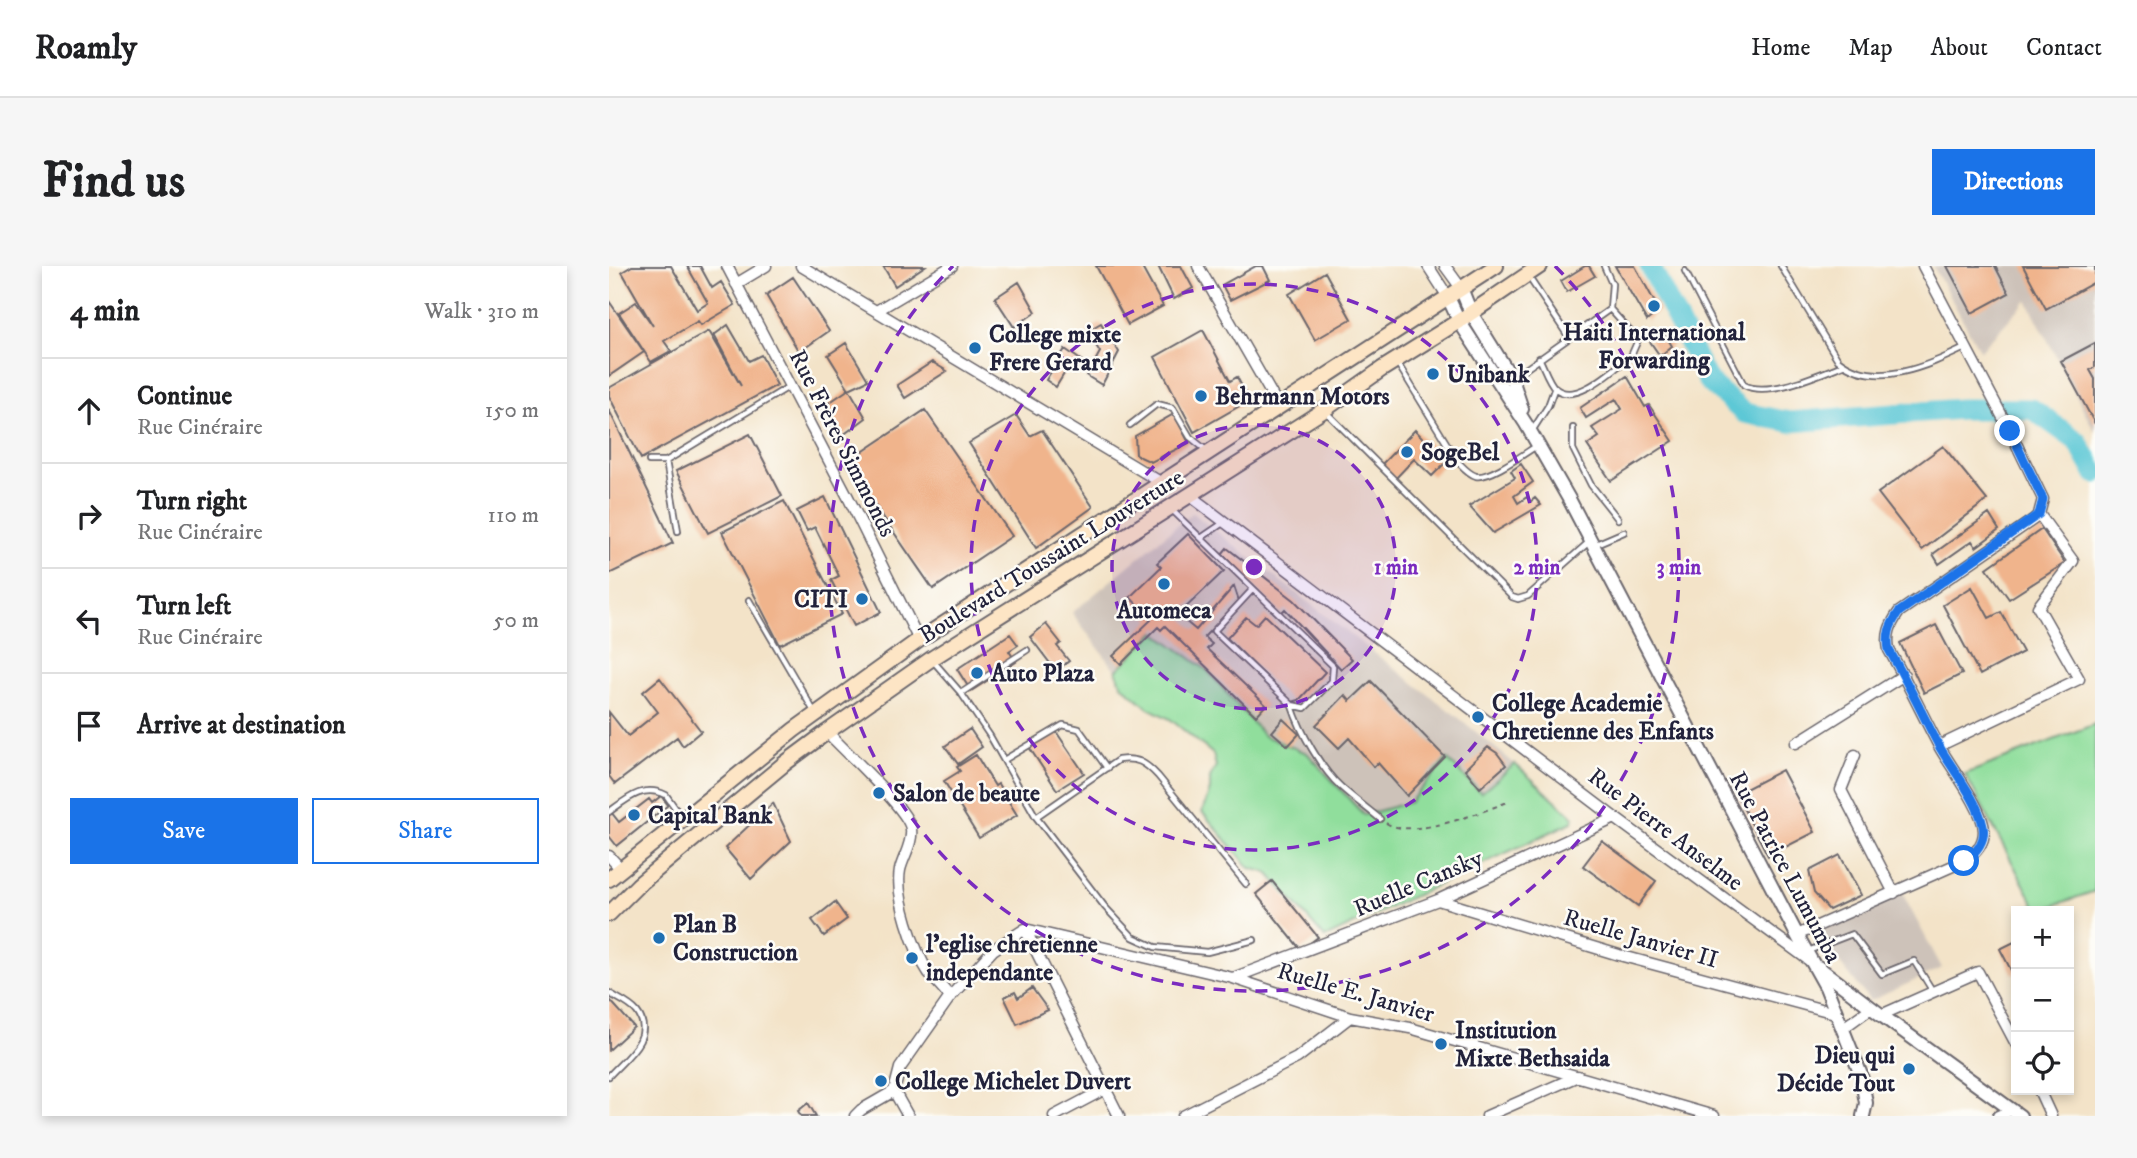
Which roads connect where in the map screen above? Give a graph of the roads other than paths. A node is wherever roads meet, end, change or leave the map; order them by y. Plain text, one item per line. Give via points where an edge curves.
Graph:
1 (727, 266) edge
2 (766, 266) edge
3 (801, 266) edge
4 (952, 266) edge
5 (1198, 266) edge
6 (1428, 266) edge
7 (1445, 266) edge
8 (1496, 266) edge
9 (1540, 266) edge
10 (1604, 266) edge
11 (1781, 266) edge
12 (1923, 266) edge
13 (1685, 271) dead end
14 (1527, 275) junction
15 (736, 284) junction
16 (1461, 288) junction
17 (1448, 297) junction
18 (1610, 309) junction
19 (878, 310) junction
20 (1471, 313) junction
21 (1458, 321) junction
22 (1568, 337) junction
23 (1966, 348) junction
24 (1539, 358) junction
25 (1395, 360) junction
26 (1844, 365) junction
27 (1512, 379) junction
28 (790, 386) junction
29 (1555, 387) junction
30 (1279, 407) junction
31 (1324, 410) junction
32 (1130, 425) dead end
33 (1529, 428) junction
34 (1573, 428) dead end
35 (1538, 445) junction
36 (1209, 452) junction
37 (649, 461) dead end
38 (666, 461) junction
39 (1162, 483) junction
40 (1189, 495) junction
41 (1170, 508) junction
42 (2039, 514) junction
43 (1618, 519) dead end
44 (1224, 522) junction
45 (678, 531) dead end
46 (1624, 532) dead end
47 (1201, 538) junction
48 (1591, 543) junction
49 (1253, 589) junction
50 (749, 600) dead end
51 (919, 640) junction
52 (1027, 650) dead end
53 (931, 659) junction
54 (1904, 675) junction
55 (961, 693) junction
56 (1291, 705) junction
57 (815, 714) junction
58 (827, 732) junction
59 (1796, 743) dead end
60 (1939, 746) junction
61 (1855, 755) dead end
62 (1004, 760) junction
63 (1107, 768) junction
64 (609, 812) edge
65 (1036, 817) junction
66 (1615, 818) junction
67 (683, 819) junction
68 (1380, 819) road end
69 (609, 856) edge
70 (621, 869) junction
71 (609, 879) edge
72 (1246, 884) dead end
73 (1894, 892) junction
74 (1438, 900) junction
75 (609, 914) edge
76 (1025, 929) junction
77 (1797, 935) junction
78 (1254, 940) dead end
79 (1808, 951) junction
80 (1815, 964) junction
81 (1233, 978) junction
82 (1932, 991) junction
83 (609, 993) edge
84 (950, 998) junction
85 (1876, 1012) junction
86 (1835, 1013) junction
87 (1350, 1017) junction
88 (1842, 1029) junction
89 (2011, 1034) edge
90 (609, 1076) edge
91 (1578, 1076) junction
92 (1107, 1088) junction
93 (894, 1091) junction
94 (2041, 1095) edge
95 (2016, 1113) edge
96 (855, 1116) edge
97 (908, 1116) edge
98 (1054, 1116) edge
99 (1119, 1116) edge
100 (1183, 1116) edge
101 (1487, 1116) edge
102 (1714, 1116) edge
103 (1863, 1116) edge
104 (1998, 1116) edge
105 (2051, 1116) edge

1 - 15 street, Rue Frères Simmonds
2 - 15 street
3 - 19 street
4 - 19 street
5 - 30 street
6 - 17 street
7 - 16 street
8 - 16 main road, Boulevard Toussaint Louverture
9 - 14 main road, Boulevard Toussaint Louverture
10 - 18 lane via 1612,284
11 - 26 lane
12 - 23 street
13 - 26 lane via 1744,385 1769,389
14 - 20 main road, Boulevard Toussaint Louverture
14 - 22 lane
15 - 28 street, Rue Frères Simmonds
16 - 17 main road, Boulevard Toussaint Louverture
16 - 20 street, Rue Patrice Lumumba
17 - 21 street, Rue Patrice Lumumba
17 - 30 main road, Boulevard Toussaint Louverture
18 - 22 lane
18 - 29 lane via 1637,340 1631,356 1582,392 1566,393
19 - 39 street
20 - 21 main road, Boulevard Toussaint Louverture
20 - 27 street, Rue Patrice Lumumba
21 - 25 main road, Boulevard Toussaint Louverture
21 - 33 street, Rue Patrice Lumumba
22 - 24 lane
23 - 26 lane via 1907,372 1879,375
23 - 42 street via 2043,499
24 - 27 lane
24 - 29 lane
25 - 31 main road, Boulevard Toussaint Louverture
25 - 35 lane via 1469,473 1486,476
27 - 33 street, Rue Patrice Lumumba
28 - 38 lane
28 - 51 street, Rue Frères Simmonds
29 - 33 lane via 1548,406
30 - 36 main road, Boulevard Toussaint Louverture
31 - 40 main road, Boulevard Toussaint Louverture
31 - 48 lane via 1512,597 1528,596
32 - 36 lane via 1157,404 1173,408 1191,437
33 - 35 street, Rue Patrice Lumumba
34 - 43 lane via 1573,449 1591,485
35 - 48 street, Rue Patrice Lumumba
36 - 39 main road, Boulevard Toussaint Louverture
37 - 38 lane
38 - 45 lane
39 - 51 main road, Boulevard Toussaint Louverture
40 - 41 main road, Boulevard Toussaint Louverture
40 - 44 street, Rue Pierre Anselme
41 - 47 lane
41 - 53 main road, Boulevard Toussaint Louverture
42 - 54 street via 1899,612 1889,625 1887,641
42 - 60 street via 2073,561 2038,607 2079,679
44 - 47 lane
44 - 66 street, Rue Pierre Anselme
46 - 48 lane
47 - 49 lane
48 - 77 street, Rue Patrice Lumumba
49 - 56 lane via 1215,631
49 - 56 lane via 1333,666 1332,681 1305,708
50 - 57 lane
51 - 53 main road
51 - 57 main road, Boulevard Toussaint Louverture
52 - 55 lane
53 - 55 lane
53 - 58 main road, Boulevard Toussaint Louverture
54 - 59 street
54 - 60 street
55 - 62 lane
56 - 68 lane via 1311,747 1338,785
57 - 67 main road, Boulevard Toussaint Louverture
58 - 75 main road, Boulevard Toussaint Louverture via 638,885
58 - 84 street via 901,807 911,828 899,884 912,936 928,971
60 - 73 street via 1979,813 1983,842 1964,861
61 - 73 street via 1841,790
62 - 63 lane via 1063,725 1079,729
62 - 65 lane
63 - 65 lane
63 - 72 lane via 1118,760 1133,758 1145,763
64 - 67 lane via 638,792 656,790 666,795
65 - 78 lane via 1133,937 1155,947 1207,952
66 - 74 street, Ruelle Cansky
66 - 80 street, Rue Pierre Anselme
67 - 70 main road, Boulevard Toussaint Louverture
69 - 70 street
70 - 71 main road, Boulevard Toussaint Louverture
73 - 77 street
74 - 81 street, Ruelle Cansky
74 - 86 street, Ruelle Janvier II
76 - 81 street, Ruelle E. Janvier
76 - 84 street via 993,950
76 - 92 street
77 - 79 street, Rue Patrice Lumumba
79 - 80 street, Rue Patrice Lumumba
79 - 82 lane via 1852,934 1882,974 1914,961
80 - 85 street, Rue Pierre Anselme
80 - 86 street, Rue Patrice Lumumba
81 - 87 street, Ruelle E. Janvier
82 - 85 street
82 - 89 street via 1976,972 1981,974
83 - 90 lane via 636,1010 644,1026 640,1043
84 - 93 street via 900,1068
85 - 88 street
85 - 95 street, Rue Pierre Anselme
86 - 88 street, Rue Patrice Lumumba
87 - 91 street, Ruelle E. Janvier via 1410,1028
87 - 100 street via 1297,1058
88 - 103 street, Rue Patrice Lumumba via 1861,1076 1866,1103
91 - 101 street
91 - 102 street, Ruelle E. Janvier
92 - 98 street
92 - 99 street
93 - 96 street
93 - 97 street
94 - 105 street
95 - 104 street

